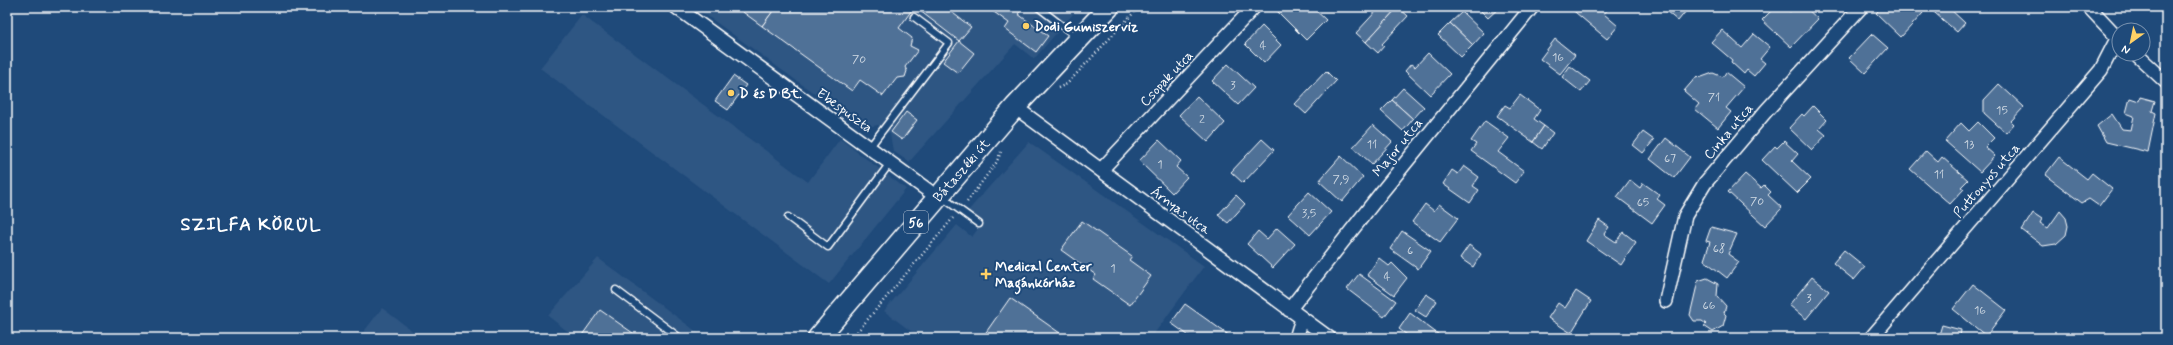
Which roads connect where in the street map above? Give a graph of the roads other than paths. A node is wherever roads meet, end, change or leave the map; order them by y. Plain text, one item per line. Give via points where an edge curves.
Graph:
1 (676, 7) edge
2 (1038, 7) edge
3 (1109, 7) edge
4 (1254, 7) edge
5 (1532, 7) edge
6 (1861, 7) edge
7 (2089, 7) edge
8 (914, 17) dead end
9 (2111, 31) edge
10 (1079, 39) junction
11 (2111, 51) edge
12 (2145, 62) edge
13 (2166, 82) edge
14 (1014, 107) junction
15 (869, 148) junction
16 (890, 163) junction
17 (1101, 170) junction
18 (938, 196) junction
19 (788, 217) dead end
20 (980, 224) dead end
21 (616, 290) dead end
22 (1666, 302) dead end
23 (1289, 310) junction
24 (1302, 319) junction
25 (680, 338) edge
26 (818, 338) edge
27 (1296, 338) edge
28 (1328, 338) edge
29 (1871, 338) edge

1 - 15 street, Ebespuszta
2 - 10 lane
3 - 10 main road, Bátaszéki út / 56
4 - 17 street, Csopak utca
5 - 23 street, Major utca
6 - 22 street, Cinka utca via 1766,111 1705,183 1685,216
7 - 9 street
8 - 15 lane via 949,43
10 - 14 main road, Bátaszéki út / 56
11 - 29 street, Puttonyos utca via 2101,70
12 - 13 street
14 - 17 street, Árnyas utca
14 - 18 main road, Bátaszéki út / 56
15 - 16 street, Ebespuszta
16 - 18 street, Ebespuszta
16 - 19 lane via 828,247
17 - 23 street, Árnyas utca
18 - 20 lane
18 - 26 main road, Bátaszéki út / 56
21 - 25 lane
23 - 24 street, Árnyas utca
24 - 27 street
24 - 28 street, Árnyas utca

